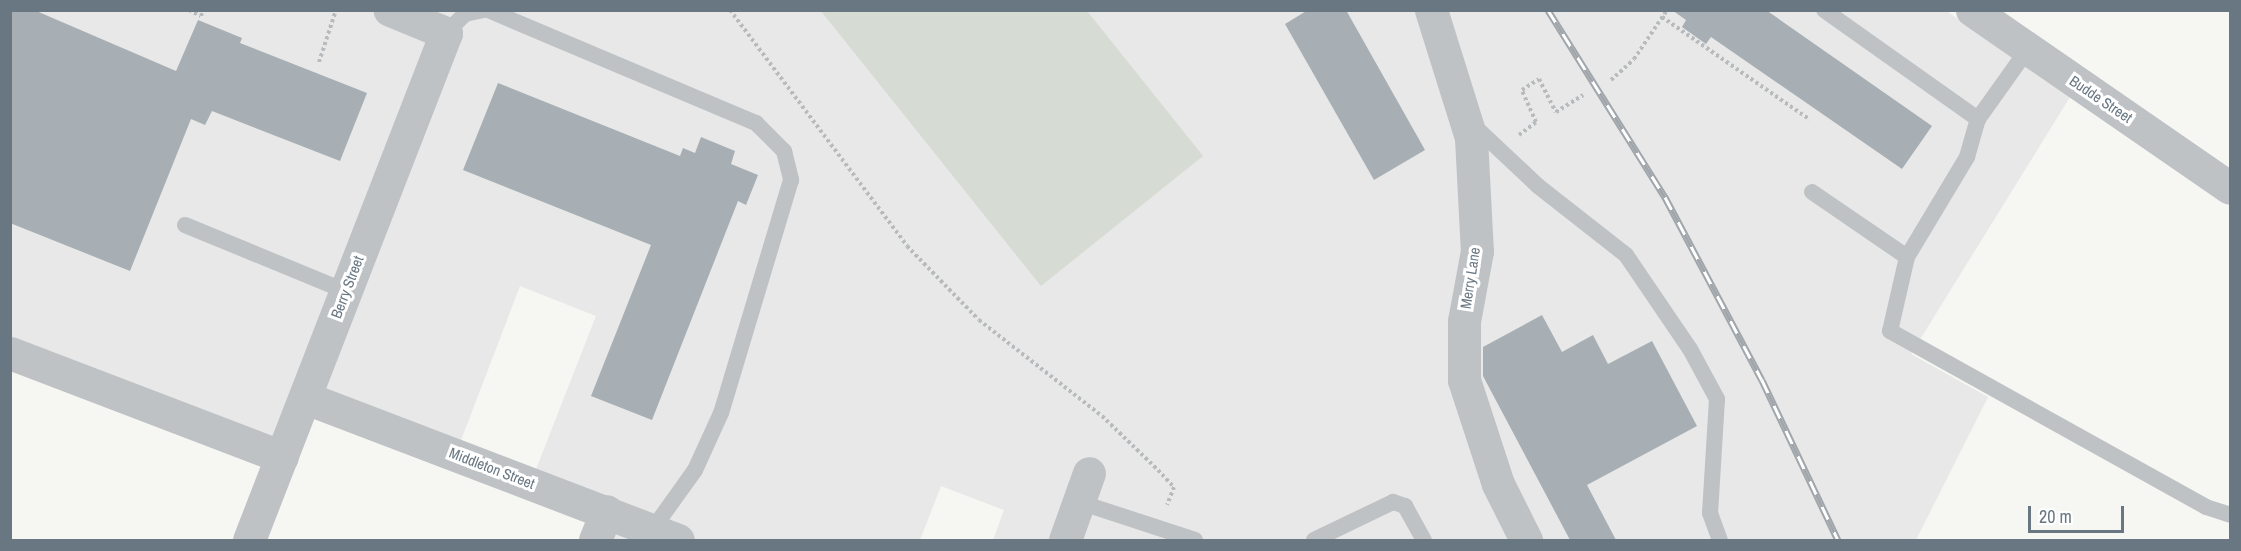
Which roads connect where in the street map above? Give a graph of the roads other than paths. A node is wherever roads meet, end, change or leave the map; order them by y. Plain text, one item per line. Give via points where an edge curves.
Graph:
1 (390, 10) edge
2 (486, 10) edge
3 (1431, 10) edge
4 (1824, 10) edge
5 (1972, 10) edge
6 (446, 33) junction
7 (2028, 48) junction
8 (1465, 119) junction
9 (1978, 119) junction
10 (2230, 188) edge
11 (1812, 192) dead end
12 (186, 225) dead end
13 (1907, 257) junction
14 (345, 291) junction
15 (10, 353) edge
16 (306, 398) junction
17 (282, 457) junction
18 (1084, 487) joint
19 (2230, 515) edge
20 (601, 526) edge
21 (665, 535) edge
22 (249, 540) edge
23 (1065, 540) edge
24 (1195, 540) edge
25 (1314, 540) edge
26 (1424, 540) edge
27 (1526, 540) edge
28 (1720, 540) edge

1 - 6 street
2 - 6 lane via 465,14
2 - 21 lane via 756,123 784,151 792,180 721,413
3 - 8 street, Merry Lane
4 - 9 lane
5 - 7 street, Budde Street
6 - 14 street, Berry Street
7 - 9 lane
7 - 10 street, Budde Street
8 - 27 street, Merry Lane via 1471,138 1477,251 1464,321 1464,380 1498,484
8 - 28 lane via 1626,255 1690,349 1717,399 1710,513
9 - 13 lane via 1967,157
11 - 13 lane
12 - 14 lane
13 - 19 lane via 1890,331 2206,507
14 - 16 street, Berry Street
15 - 17 street
16 - 17 street, Berry Street
16 - 20 street, Middleton Street
17 - 22 street, Berry Street
18 - 23 street
18 - 24 lane
20 - 21 street, Middleton Street
25 - 26 lane via 1393,502 1405,506

